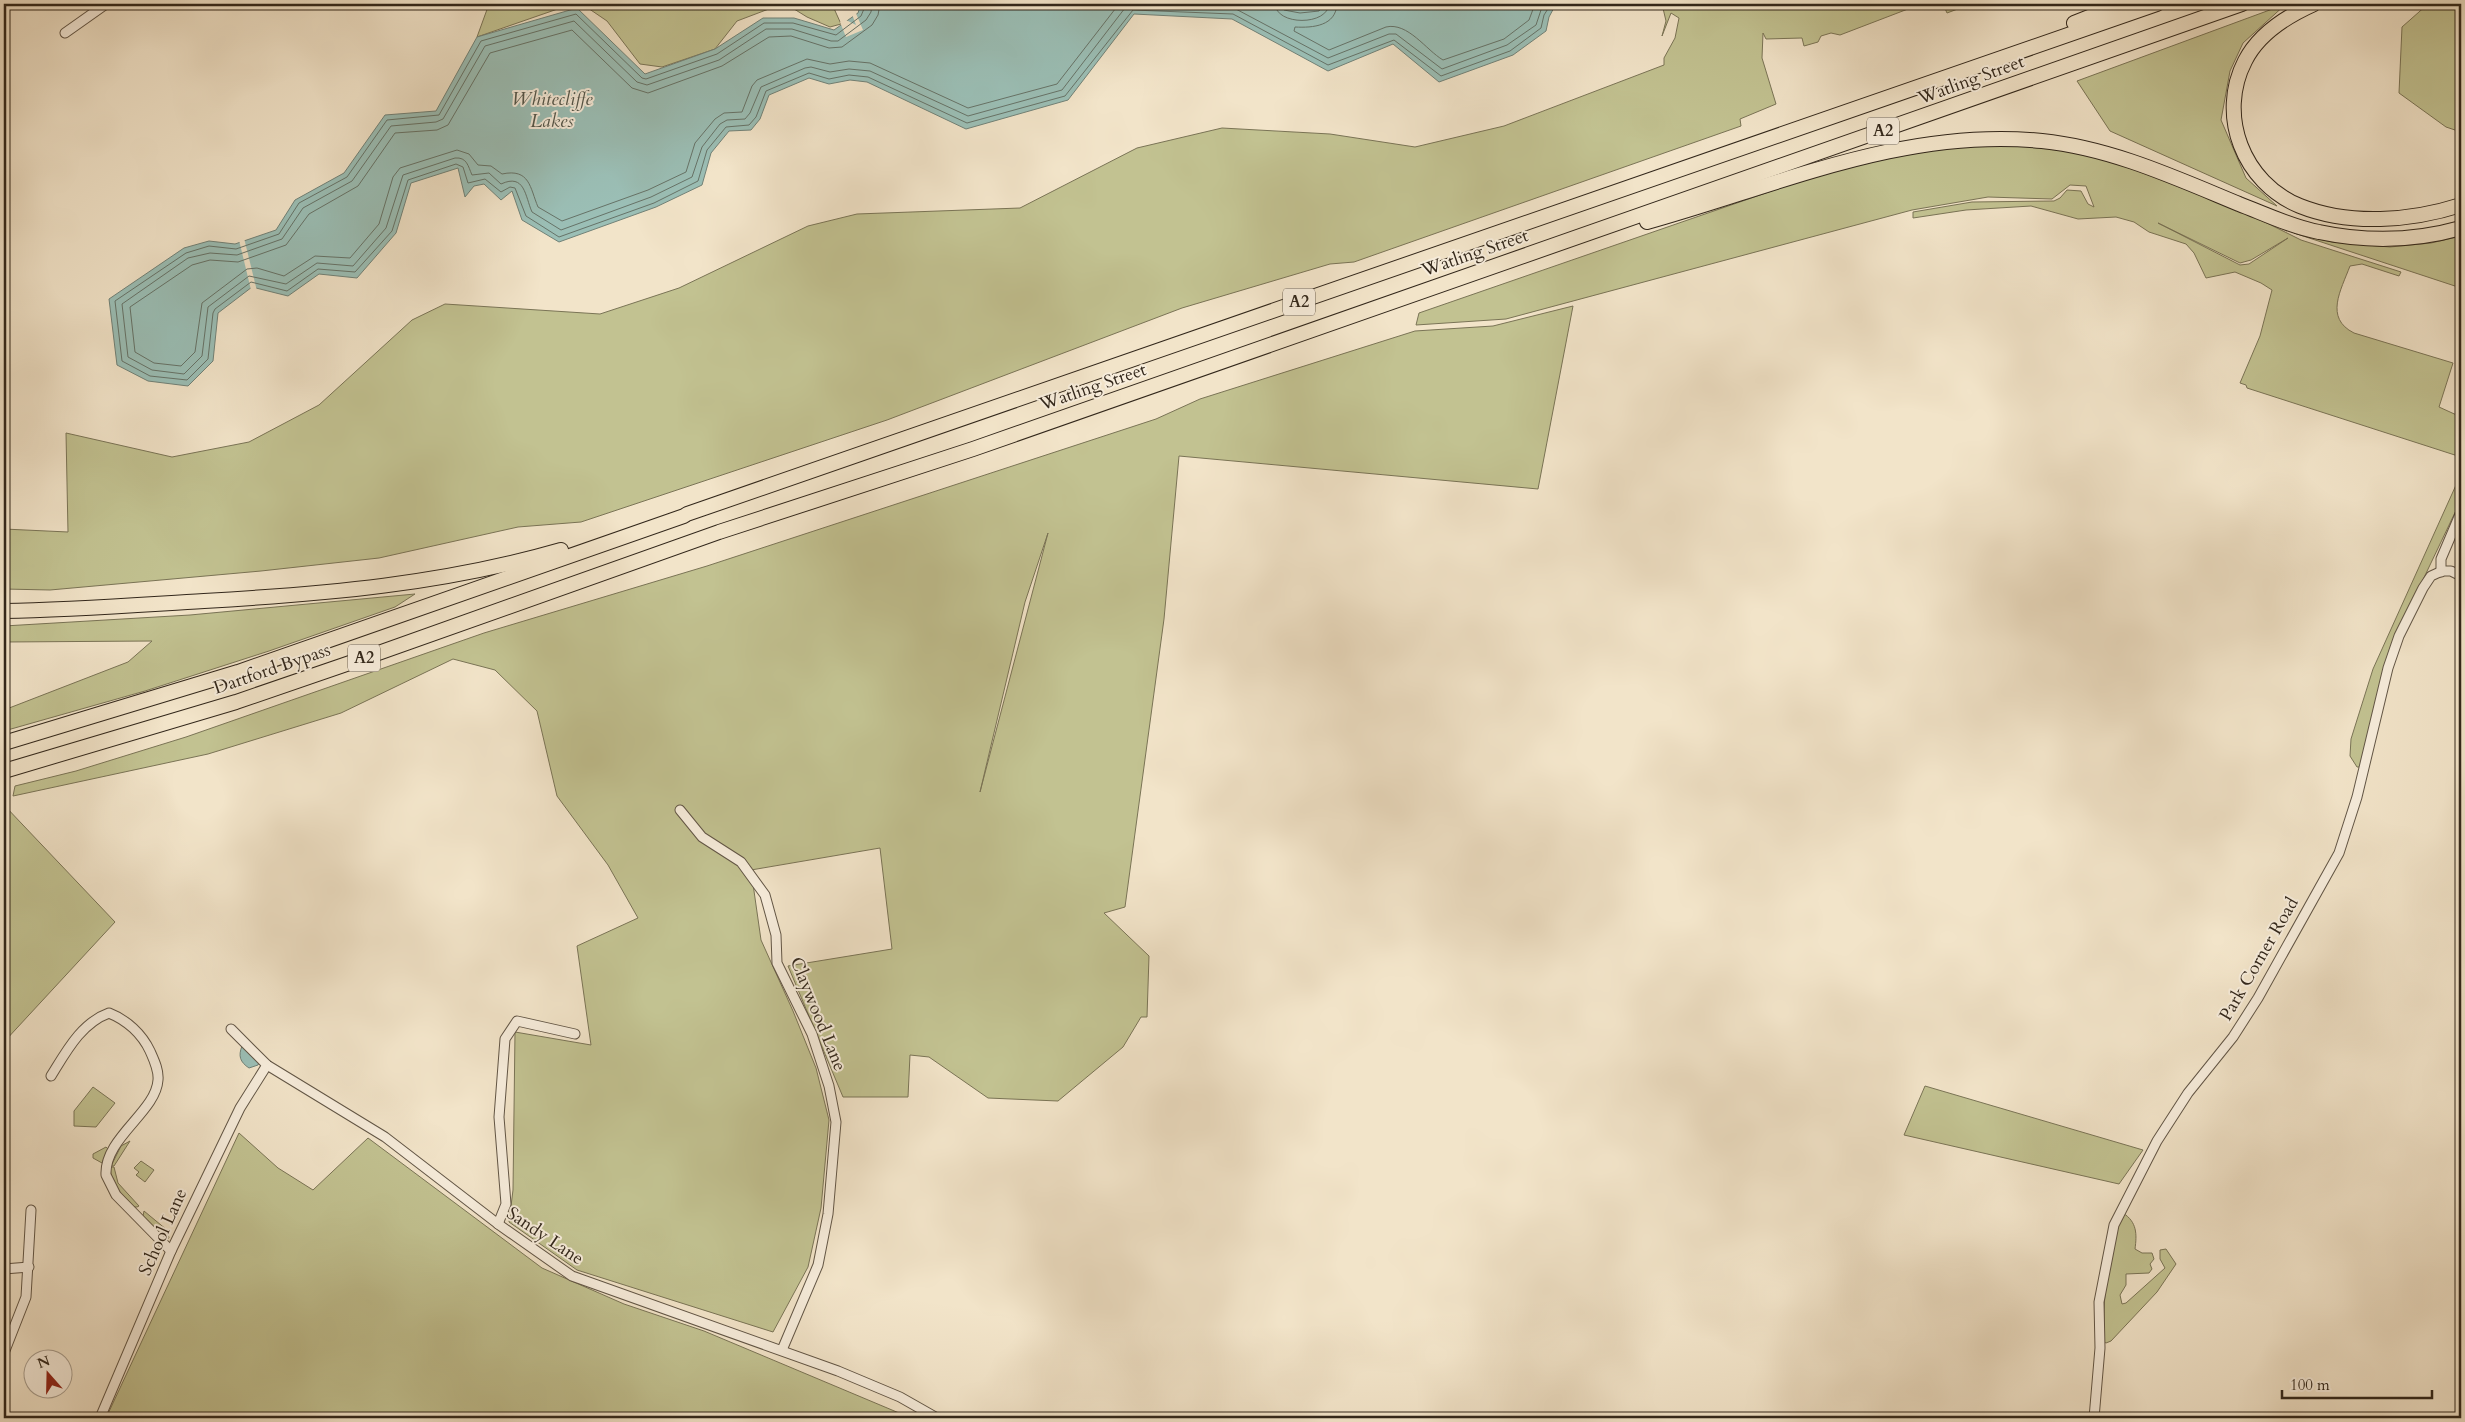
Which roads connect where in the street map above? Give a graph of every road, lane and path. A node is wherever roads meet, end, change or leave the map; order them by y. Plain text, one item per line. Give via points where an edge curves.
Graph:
1 (106, 4) edge
2 (2122, 4) edge
3 (2157, 4) edge
4 (2242, 4) edge
5 (2314, 4) edge
6 (65, 33) dead end
7 (1904, 91) junction
8 (2461, 205) edge
9 (2461, 228) edge
10 (1523, 256) junction
11 (2461, 512) edge
12 (688, 514) junction
13 (719, 532) joint
14 (2440, 572) junction
15 (2461, 576) edge
16 (4, 611) edge
17 (4, 743) edge
18 (4, 771) edge
19 (680, 810) dead end
20 (231, 1029) dead end
21 (575, 1034) dead end
22 (267, 1065) junction
23 (51, 1076) dead end
24 (31, 1210) dead end
25 (498, 1224) junction
26 (170, 1251) junction
27 (29, 1267) junction
28 (4, 1269) edge
29 (782, 1350) junction
30 (4, 1353) edge
31 (100, 1418) edge
32 (937, 1418) edge
33 (2094, 1418) edge

1 - 6 street
2 - 7 highway
3 - 7 highway, Watling Street / A2
4 - 10 highway, Watling Street / A2
5 - 8 highway via 2274,26 2245,60 2236,83 2234,128 2250,166 2281,196 2300,206 2344,217 2397,218
7 - 12 highway, Watling Street / A2
9 - 10 highway via 2410,238 2348,237 2317,232 2099,152 2044,141 1984,138 1920,144 1856,158 1699,208
10 - 13 highway, Watling Street / A2 via 973,449
11 - 14 street via 2441,559
12 - 16 highway, A2 via 529,559 397,586 276,597
12 - 17 highway, Dartford Bypass / A2 via 238,672
13 - 18 highway, Dartford Bypass / A2 via 245,699
14 - 15 street via 2451,570
14 - 33 street, Park Corner Road via 2431,576 2423,588 2392,655 2358,797 2339,853 2253,1006 2233,1037 2188,1093 2157,1141 2114,1225 2099,1302 2100,1348
19 - 29 street, Claywood Lane via 702,837 741,862 765,895 776,935 777,963 812,1034 833,1104 836,1122 834,1170 818,1265
20 - 22 street, Sandy Lane
21 - 25 street via 518,1021 505,1039 499,1117 506,1204
22 - 25 street, Sandy Lane via 385,1137
22 - 26 street, School Lane via 240,1108
23 - 26 street via 73,1041 109,1013 146,1042 158,1074 157,1087 111,1152 106,1175 119,1199
24 - 27 street
25 - 29 street, Sandy Lane via 572,1276
26 - 31 street, School Lane
27 - 28 street
27 - 30 street via 26,1297
29 - 32 street, Sandy Lane via 900,1397

